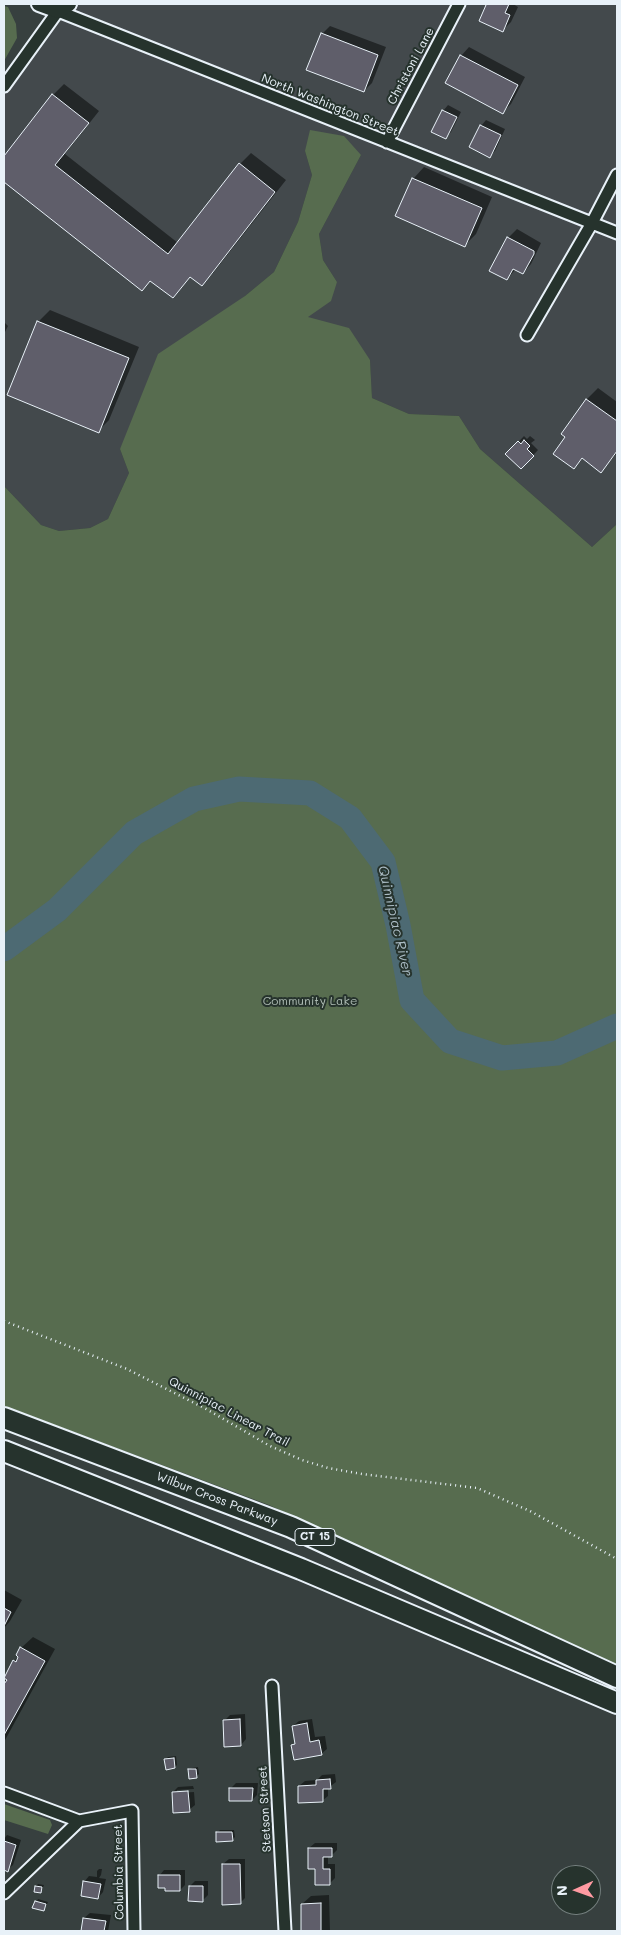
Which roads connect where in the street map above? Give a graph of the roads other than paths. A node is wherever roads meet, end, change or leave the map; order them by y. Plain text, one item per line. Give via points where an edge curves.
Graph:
1 (39, 4) edge
2 (459, 4) edge
3 (63, 8) edge
4 (4, 86) edge
5 (387, 142) junction
6 (617, 175) edge
7 (592, 223) junction
8 (617, 233) edge
9 (527, 335) dead end
10 (4, 1418) edge
11 (4, 1451) edge
12 (617, 1677) edge
13 (272, 1686) dead end
14 (617, 1703) edge
15 (4, 1793) edge
16 (79, 1821) junction
17 (6, 1887) edge
18 (134, 1931) edge
19 (285, 1931) edge

1 - 3 street
2 - 5 street, Christoni Lane
3 - 4 street
3 - 5 street, North Washington Street
5 - 7 street, North Washington Street
6 - 7 street
7 - 8 street, North Washington Street
7 - 9 street
10 - 12 highway, Wilbur Cross Parkway / CT 15 via 291,1527
11 - 14 highway via 301,1569
13 - 19 street, Stetson Street
15 - 16 street
16 - 17 street
16 - 18 street, Columbia Street via 132,1811

